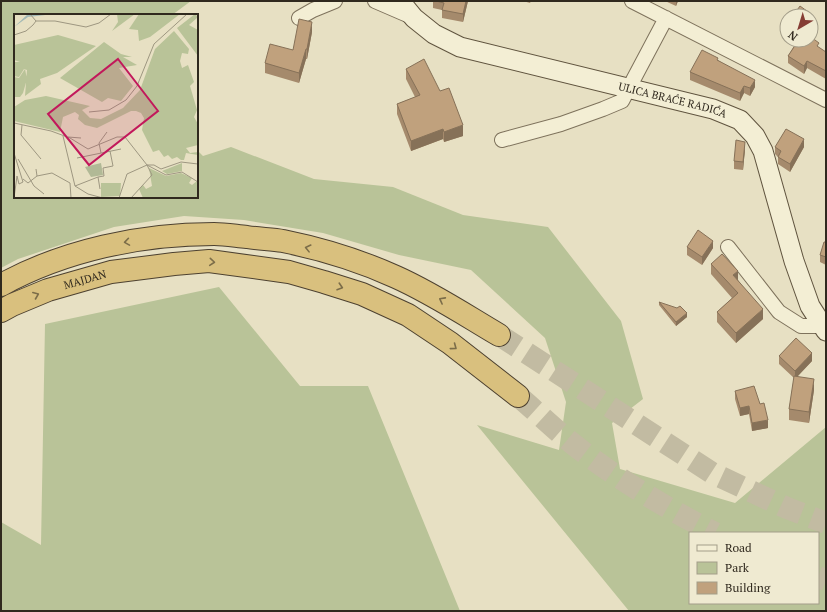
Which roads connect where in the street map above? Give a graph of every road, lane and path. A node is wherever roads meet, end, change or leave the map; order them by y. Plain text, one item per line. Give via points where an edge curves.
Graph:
1 (334, 1) edge
2 (374, 1) edge
3 (400, 1) edge
4 (632, 1) edge
5 (299, 18) edge
6 (414, 18) junction
7 (666, 18) junction
8 (628, 89) junction
9 (826, 100) edge
10 (502, 140) dead end
11 (728, 247) dead end
12 (1, 285) edge
13 (1, 311) edge
14 (824, 329) edge
15 (499, 335) tunnel mouth
16 (518, 396) tunnel mouth

1 - 5 street
2 - 6 street
3 - 6 main road, ULICA BRAĆE RADIĆA
4 - 7 street
6 - 8 main road, ULICA BRAĆE RADIĆA via 434,34 460,47
7 - 8 street
7 - 9 street
8 - 10 street via 622,101 603,109 561,124
8 - 14 main road, ULICA BRAĆE RADIĆA via 712,109 740,120 755,136 763,150 794,261 810,306
11 - 14 street, ULICA BRAĆE RADIĆA via 779,312 801,326
15 -> 12 highway via 447,303 396,277 340,256 283,241 215,234 166,236 121,243 72,255
13 -> 16 highway, MAJDAN via 48,290 111,272 209,261 289,272 362,294 408,315 450,343

